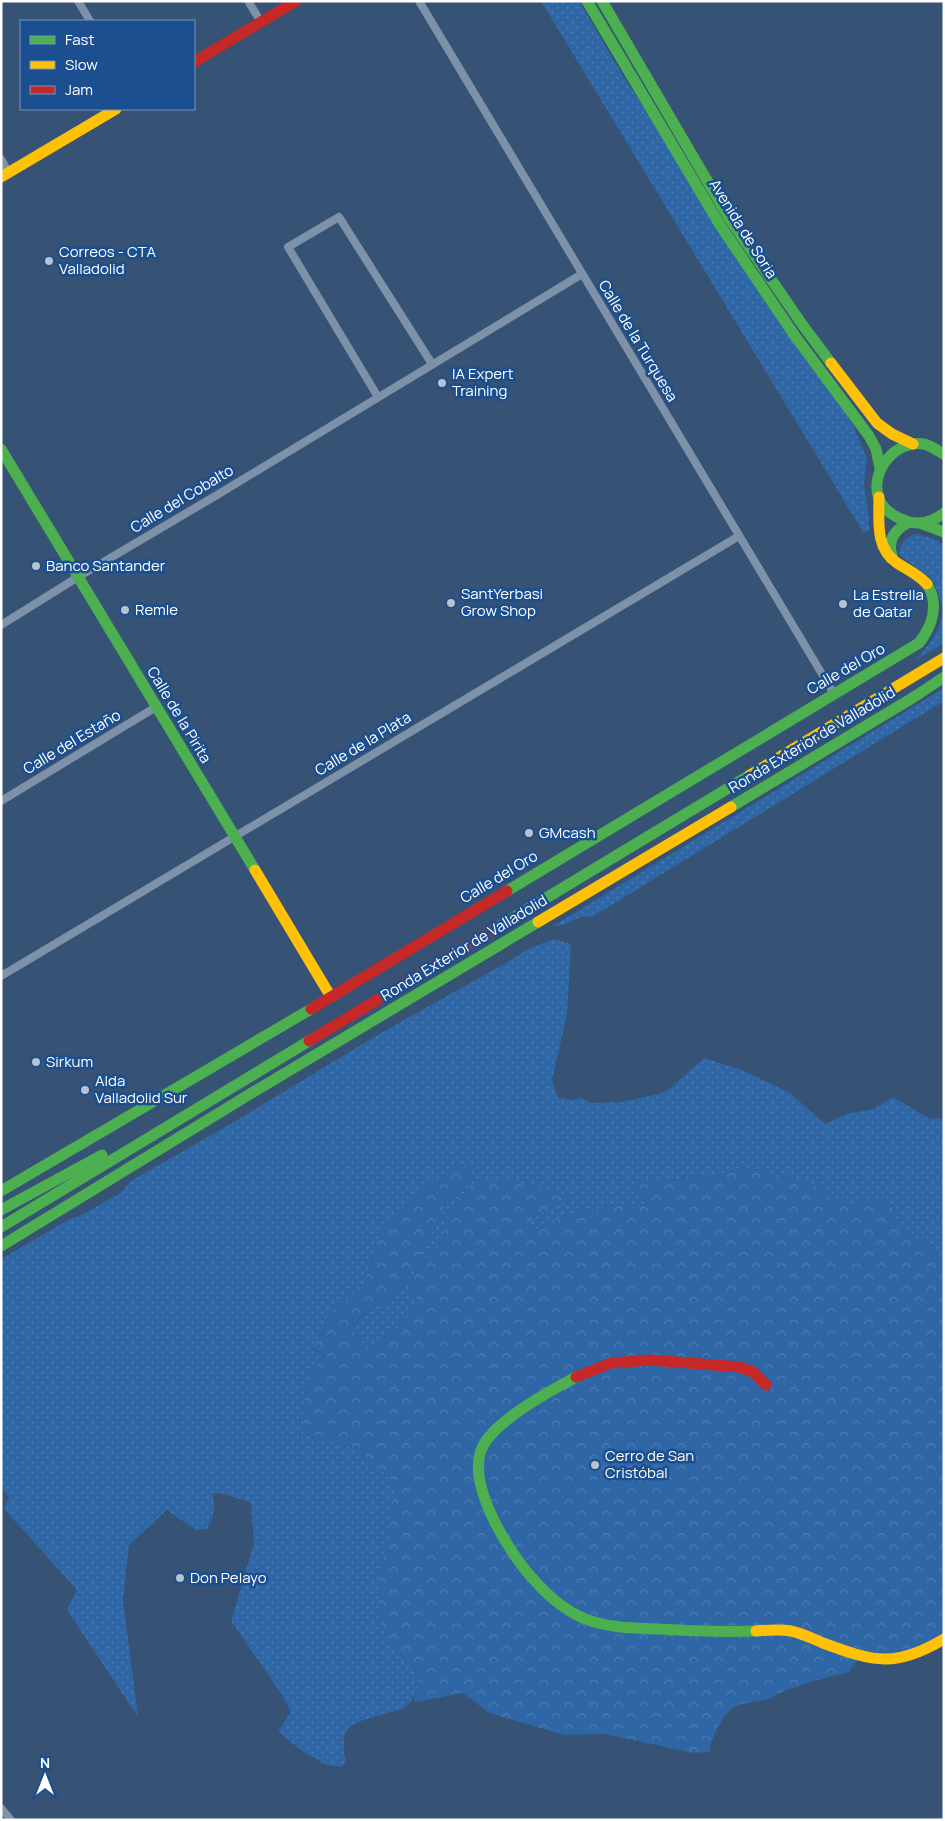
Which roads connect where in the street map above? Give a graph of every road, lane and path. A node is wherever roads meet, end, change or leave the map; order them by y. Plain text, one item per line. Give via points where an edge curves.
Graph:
1 (78, 1) edge
2 (248, 1) edge
3 (296, 1) edge
4 (419, 1) edge
5 (587, 1) edge
6 (602, 1) edge
7 (89, 20) edge
8 (261, 22) junction
9 (195, 61) edge
10 (114, 110) edge
11 (1, 159) edge
12 (5, 175) edge
13 (582, 274) junction
14 (432, 364) junction
15 (378, 397) junction
16 (913, 444) junction
17 (1, 449) edge
18 (941, 450) edge
19 (880, 468) junction
20 (879, 497) junction
21 (944, 513) edge
22 (914, 523) junction
23 (944, 532) edge
24 (739, 536) junction
25 (894, 560) junction
26 (78, 577) junction
27 (1, 625) edge
28 (944, 658) edge
29 (944, 677) edge
30 (834, 694) junction
31 (156, 707) junction
32 (1, 801) edge
33 (234, 837) junction
34 (1, 976) edge
35 (331, 997) junction
36 (185, 1116) junction
37 (1, 1191) edge
38 (1, 1210) edge
39 (1, 1227) edge
40 (1, 1246) edge
41 (766, 1385) dead end
42 (944, 1639) edge
43 (1, 1808) edge
44 (11, 1820) edge

1 - 7 street
2 - 8 street
3 - 8 main road
4 - 13 street, Calle de la Turquesa
5 - 19 main road, Avenida de Soria via 720,225 795,336 869,436
6 - 16 main road, Avenida de Soria via 729,218 772,281 877,423
8 - 9 main road
10 - 12 main road
11 - 12 street
13 - 14 street, Calle del Cobalto
13 - 24 street, Calle de la Turquesa
14 - 15 street, Calle del Cobalto
14 - 15 street via 338,217 288,247
15 - 26 street, Calle del Cobalto
16 - 18 main road, Avenida de Soria
16 - 19 main road via 891,453
17 - 26 main road, Calle de la Pirita
19 - 20 main road, Avenida de Soria
20 - 22 main road via 889,512
20 - 25 main road, Calle del Oro via 881,542
21 - 22 main road via 934,519
22 - 23 main road
22 - 25 main road via 899,528 891,538 890,554
24 - 30 street, Calle de la Turquesa
24 - 33 street, Calle de la Plata
25 - 30 main road, Calle del Oro via 918,575 930,588 934,606 931,626 924,638 912,648
26 - 27 street, Calle del Cobalto
26 - 31 main road, Calle de la Pirita
28 - 36 main road, Ronda Exterior de Valladolid
29 - 40 main road, Ronda Exterior de Valladolid
30 - 35 main road, Calle del Oro
31 - 32 street, Calle del Estaño
31 - 33 main road, Calle de la Pirita
33 - 34 street, Calle de la Plata
33 - 35 main road, Calle de la Pirita
35 - 37 main road, Calle del Oro
36 - 38 main road via 150,1129
36 - 39 main road, Ronda Exterior de Valladolid
41 - 42 main road via 758,1374 744,1367 623,1361 583,1373 509,1418 481,1447 477,1470 492,1515 518,1563 550,1596 574,1613 607,1625 707,1633 791,1632 875,1659 910,1657
43 - 44 street

